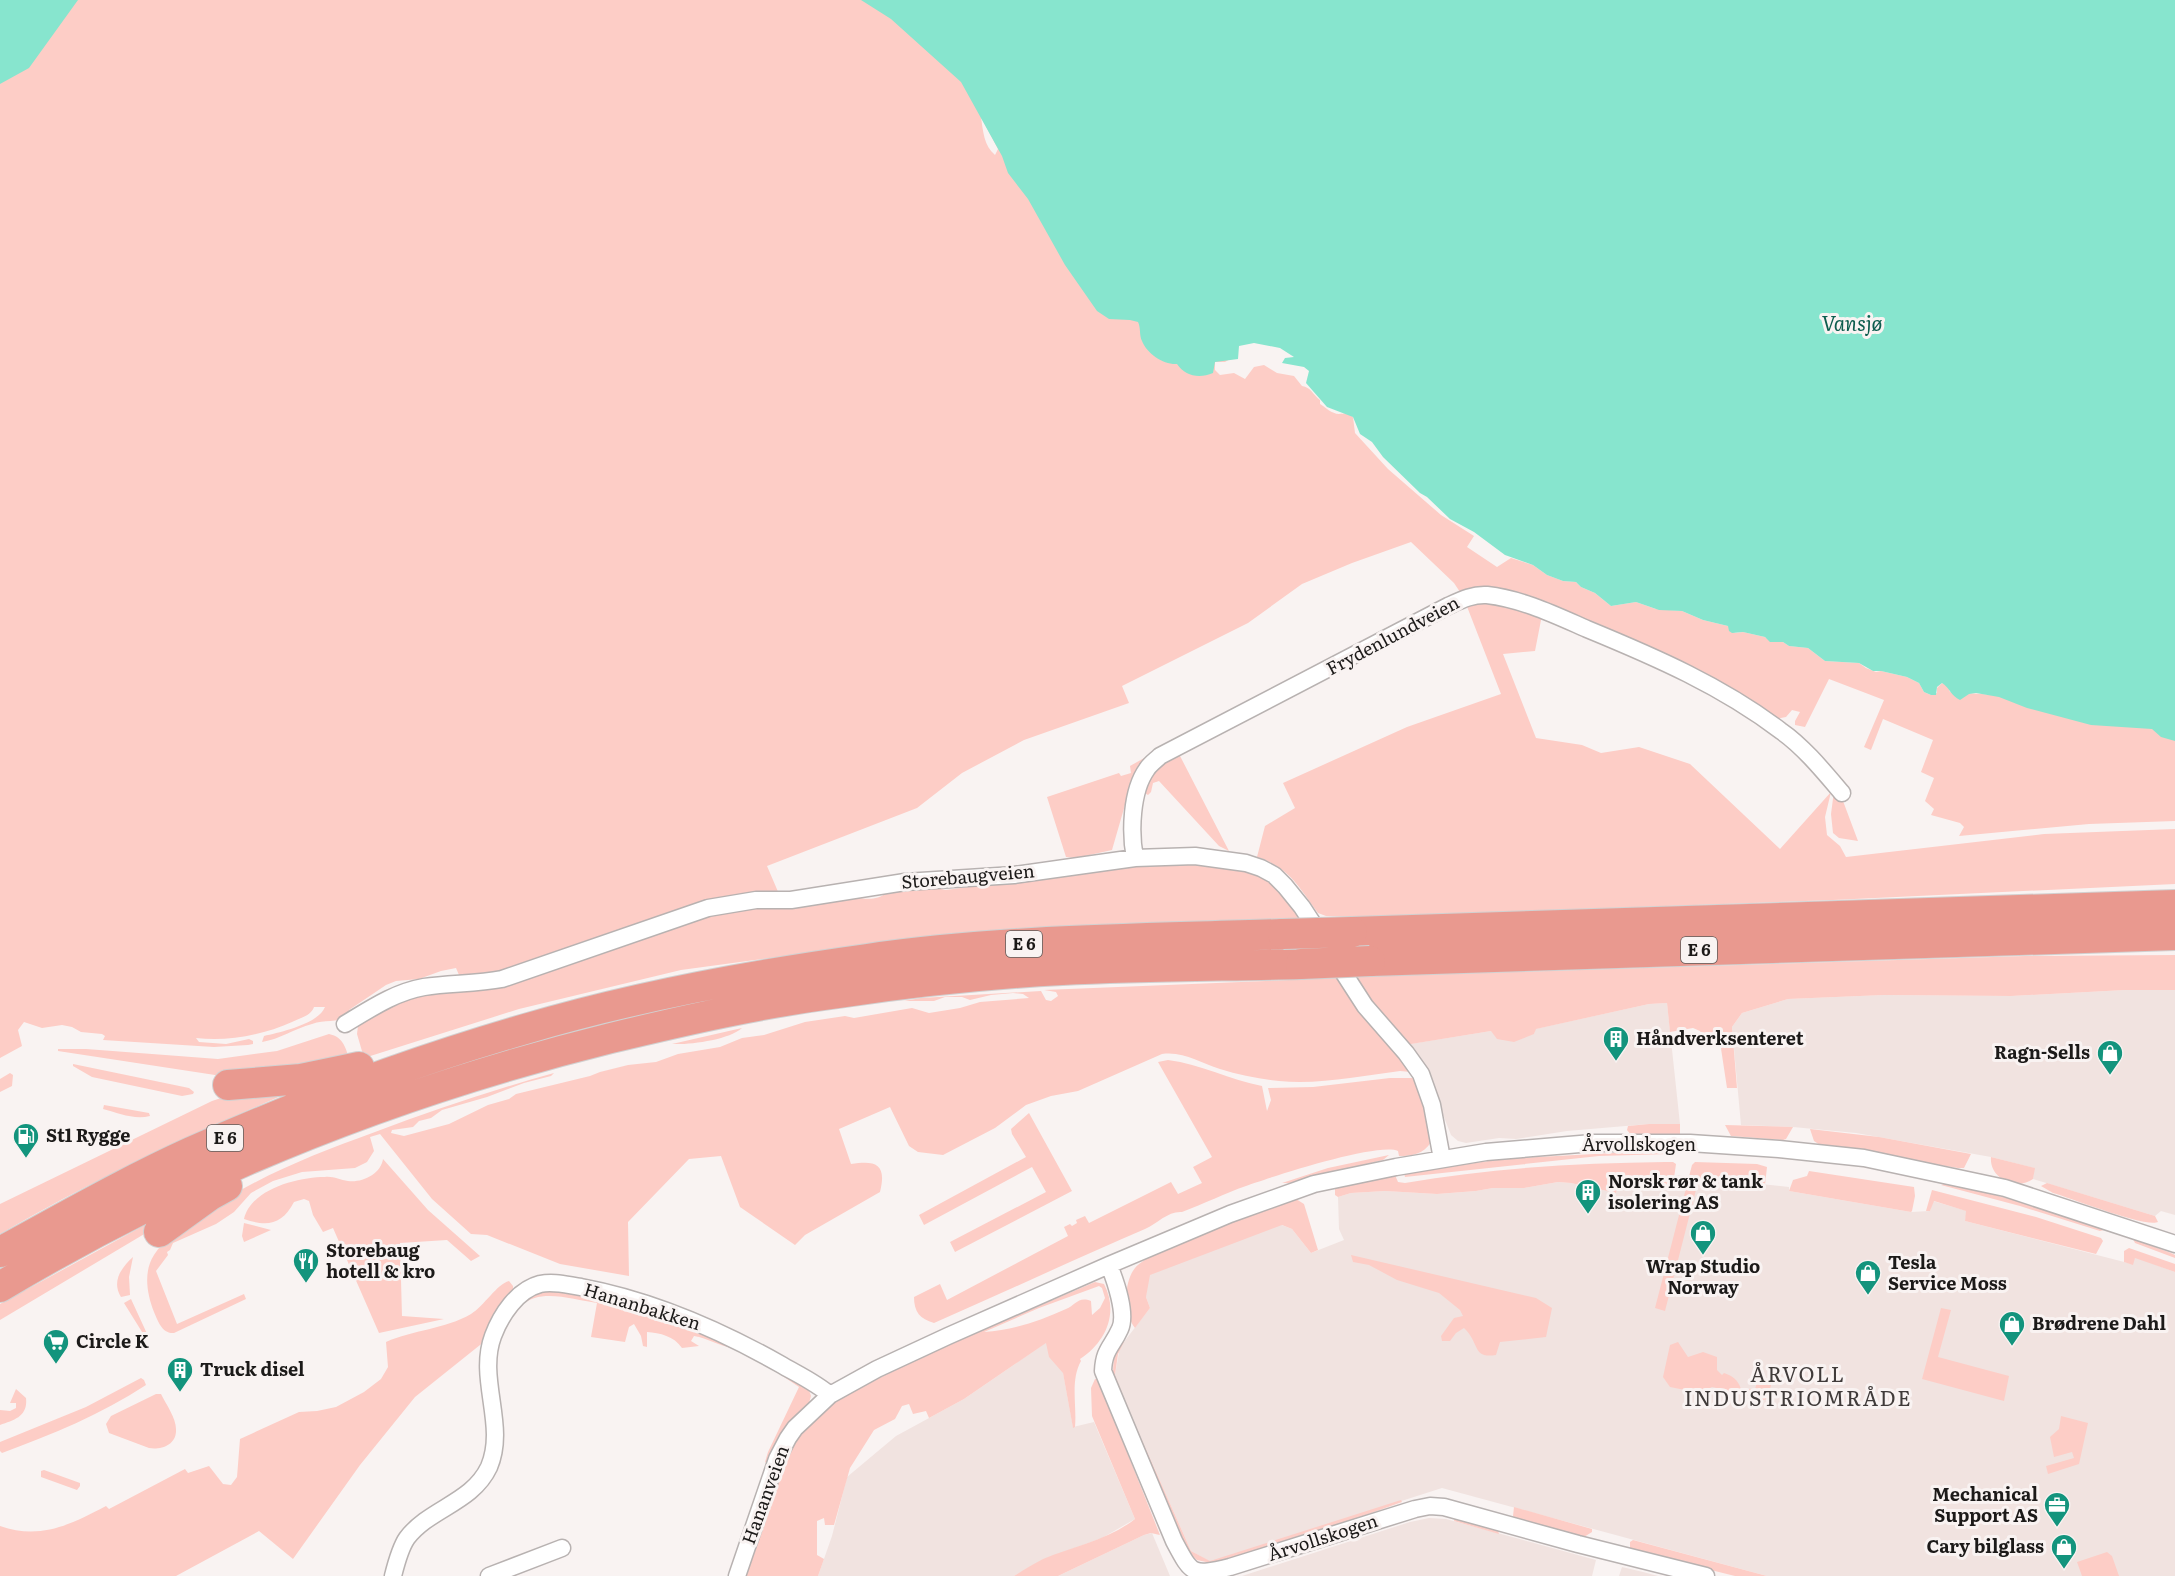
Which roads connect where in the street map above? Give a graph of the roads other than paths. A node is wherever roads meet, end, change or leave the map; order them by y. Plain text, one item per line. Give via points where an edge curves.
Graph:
1 (1842, 793) dead end
2 (1135, 858) junction
3 (2175, 905) edge
4 (2175, 935) edge
5 (345, 1024) dead end
6 (461, 1048) junction
7 (228, 1085) dead end
8 (366, 1112) junction
9 (1442, 1159) junction
10 (159, 1232) dead end
11 (2175, 1244) edge
12 (0, 1252) edge
13 (1109, 1265) junction
14 (0, 1287) edge
15 (830, 1395) junction
16 (562, 1548) dead end
17 (393, 1576) edge
18 (489, 1576) edge
19 (737, 1576) edge
20 (1706, 1576) edge

1 - 2 street, Frydenlundveien via 1784,733 1753,710 1676,667 1541,609 1485,595 1448,606 1160,756 1146,770 1138,791 1131,838
2 - 5 street, Storebaugveien via 1014,874 904,882 792,900 756,900 708,908 502,979 429,986 403,993
2 - 9 street, Storebaugveien via 1220,859 1246,863 1275,875 1302,907 1365,1006 1420,1074 1432,1105
3 - 6 highway, E 6, bridge via 982,947 869,958 711,984 527,1028
4 - 8 highway, E 6, bridge via 1061,970 950,980 837,993 663,1025 534,1057
6 - 7 highway, E 6 via 433,1045 332,1074
6 - 12 highway, E 6 via 335,1092 188,1154
8 - 10 highway, E 6 via 351,1130 237,1181
8 - 14 highway, E 6 via 176,1192 62,1250
9 - 11 street, Årvollskogen via 1592,1143 1690,1143 1864,1158 2005,1188
9 - 13 street, Årvollskogen via 1314,1184 1251,1205
13 - 15 street, Årvollskogen via 877,1369
13 - 20 street, Årvollskogen via 1122,1318 1108,1347 1103,1371 1174,1541 1191,1570 1210,1573 1430,1506
15 - 17 street, Hananbakken via 760,1352 688,1319 597,1290 553,1282 539,1284 514,1301 492,1337 488,1380 495,1439 489,1467 468,1494 422,1523 407,1538
15 - 19 street, Hananveien via 788,1438
16 - 18 street

